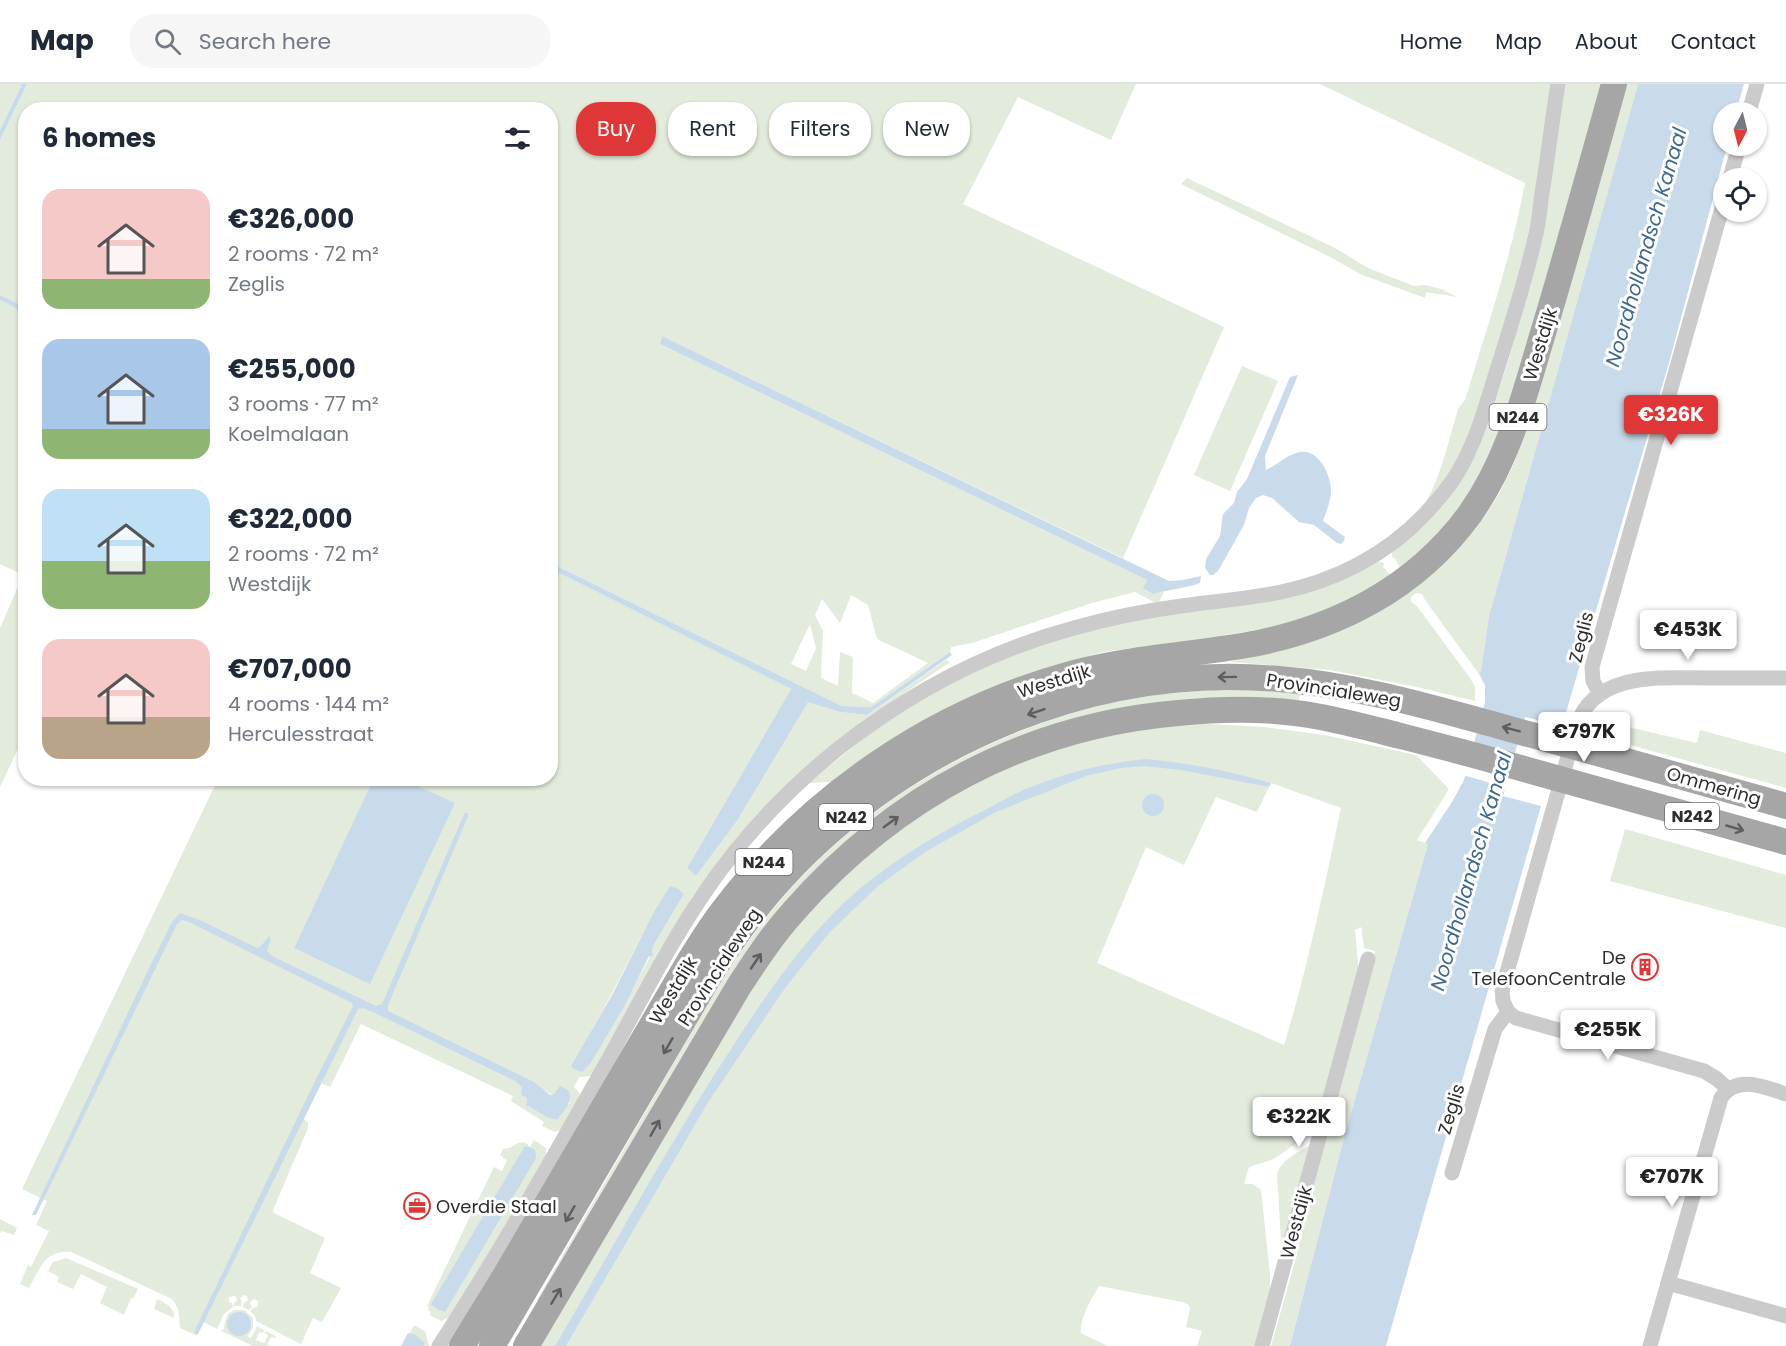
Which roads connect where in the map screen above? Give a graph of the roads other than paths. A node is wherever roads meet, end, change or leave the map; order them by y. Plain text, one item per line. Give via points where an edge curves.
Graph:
1 (1558, 84) edge
2 (1614, 84) edge
3 (1757, 84) edge
4 (1752, 102) edge
5 (1718, 222) edge
6 (1786, 678) edge
7 (1600, 694) junction
8 (1450, 713) joint
9 (1598, 790) joint
10 (1786, 806) edge
11 (1786, 842) edge
12 (1368, 959) dead end
13 (1508, 1012) junction
14 (1728, 1089) junction
15 (1786, 1094) edge
16 (1452, 1173) dead end
17 (1668, 1283) junction
18 (1786, 1316) edge
19 (440, 1346) edge
20 (462, 1346) edge
21 (492, 1346) edge
22 (526, 1346) edge
23 (1262, 1346) edge
24 (1650, 1346) edge

1 - 19 street, Westdijk via 1536,236 1511,326 1476,437 1442,495 1408,531 1381,552 1342,572 1283,592 1099,621 1016,647 949,676 868,728 821,764 754,830 698,902 560,1146
2 - 20 main road, Westdijk / N244 via 1508,445 1484,493 1452,536 1390,590 1326,625 1275,640 1106,665 1048,681 979,706 928,732 829,799 758,868 687,964
3 - 4 street
5 - 7 street, Zeglis via 1592,667 1593,681
6 - 7 street via 1661,678 1626,682
7 - 13 street via 1586,707 1577,725 1502,990
10 -> 8 main road, Ommering / N242
8 -> 21 main road, Provincialeweg / N242 via 1359,690 1278,679 1216,677 1150,683 1034,712 955,745 894,781 818,842 782,878 731,942
9 -> 11 main road, Ommering / N242
22 -> 9 main road, Provincialeweg / N242 via 763,950 793,912 863,842 959,777 1002,756 1093,725 1160,714 1236,709 1341,721
12 - 23 street, Westdijk
13 - 14 street via 1516,1018 1704,1071
13 - 16 street, Zeglis via 1495,1029
14 - 15 street via 1746,1083
14 - 17 street via 1720,1102
17 - 18 street
17 - 24 street

